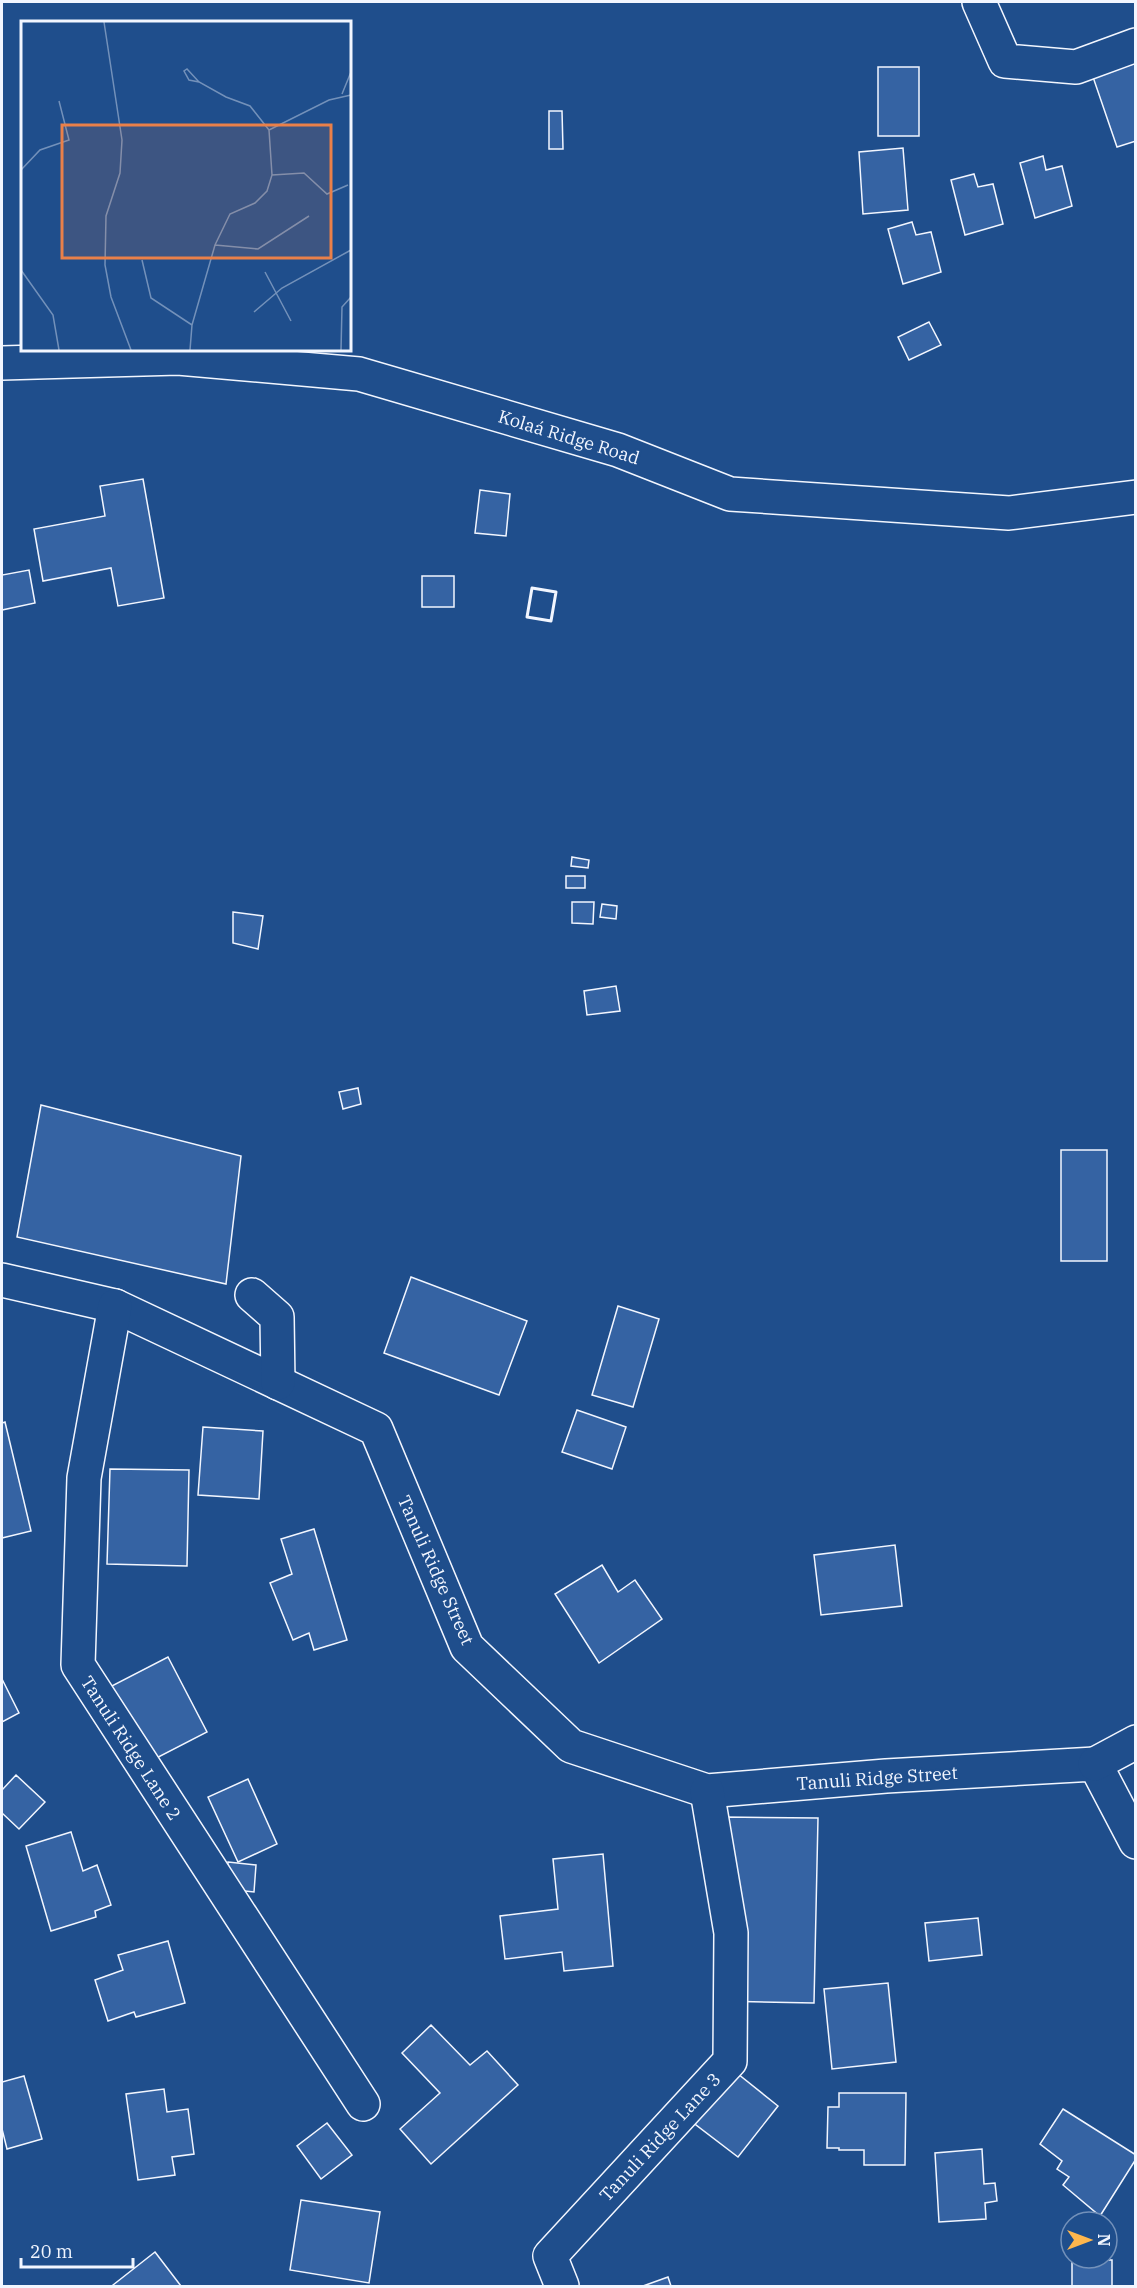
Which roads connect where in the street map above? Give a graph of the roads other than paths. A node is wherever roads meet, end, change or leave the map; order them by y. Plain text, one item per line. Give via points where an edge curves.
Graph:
1 (980, 2) edge
2 (1136, 45) edge
3 (2, 363) edge
4 (1136, 497) edge
5 (2, 1280) edge
6 (252, 1295) dead end
7 (115, 1306) junction
8 (278, 1383) junction
9 (1136, 1742) edge
10 (1095, 1764) junction
11 (707, 1791) junction
12 (1136, 1842) edge
13 (363, 2104) dead end
14 (562, 2286) edge

1 - 2 street via 1005,61 1076,67
3 - 4 street, Kolaá Ridge Road via 178,358 359,374 618,450 730,494 1009,513
5 - 7 street, Tanuli Ridge Street
6 - 8 street via 278,1317
7 - 8 street, Tanuli Ridge Street
7 - 13 street, Tanuli Ridge Lane 2 via 84,1478 78,1665
8 - 11 street, Tanuli Ridge Street via 376,1429 467,1647 571,1746
9 - 10 street
10 - 11 street, Tanuli Ridge Street
10 - 12 street
11 - 14 street, Tanuli Ridge Lane 3 via 731,1933 730,2061 550,2256

